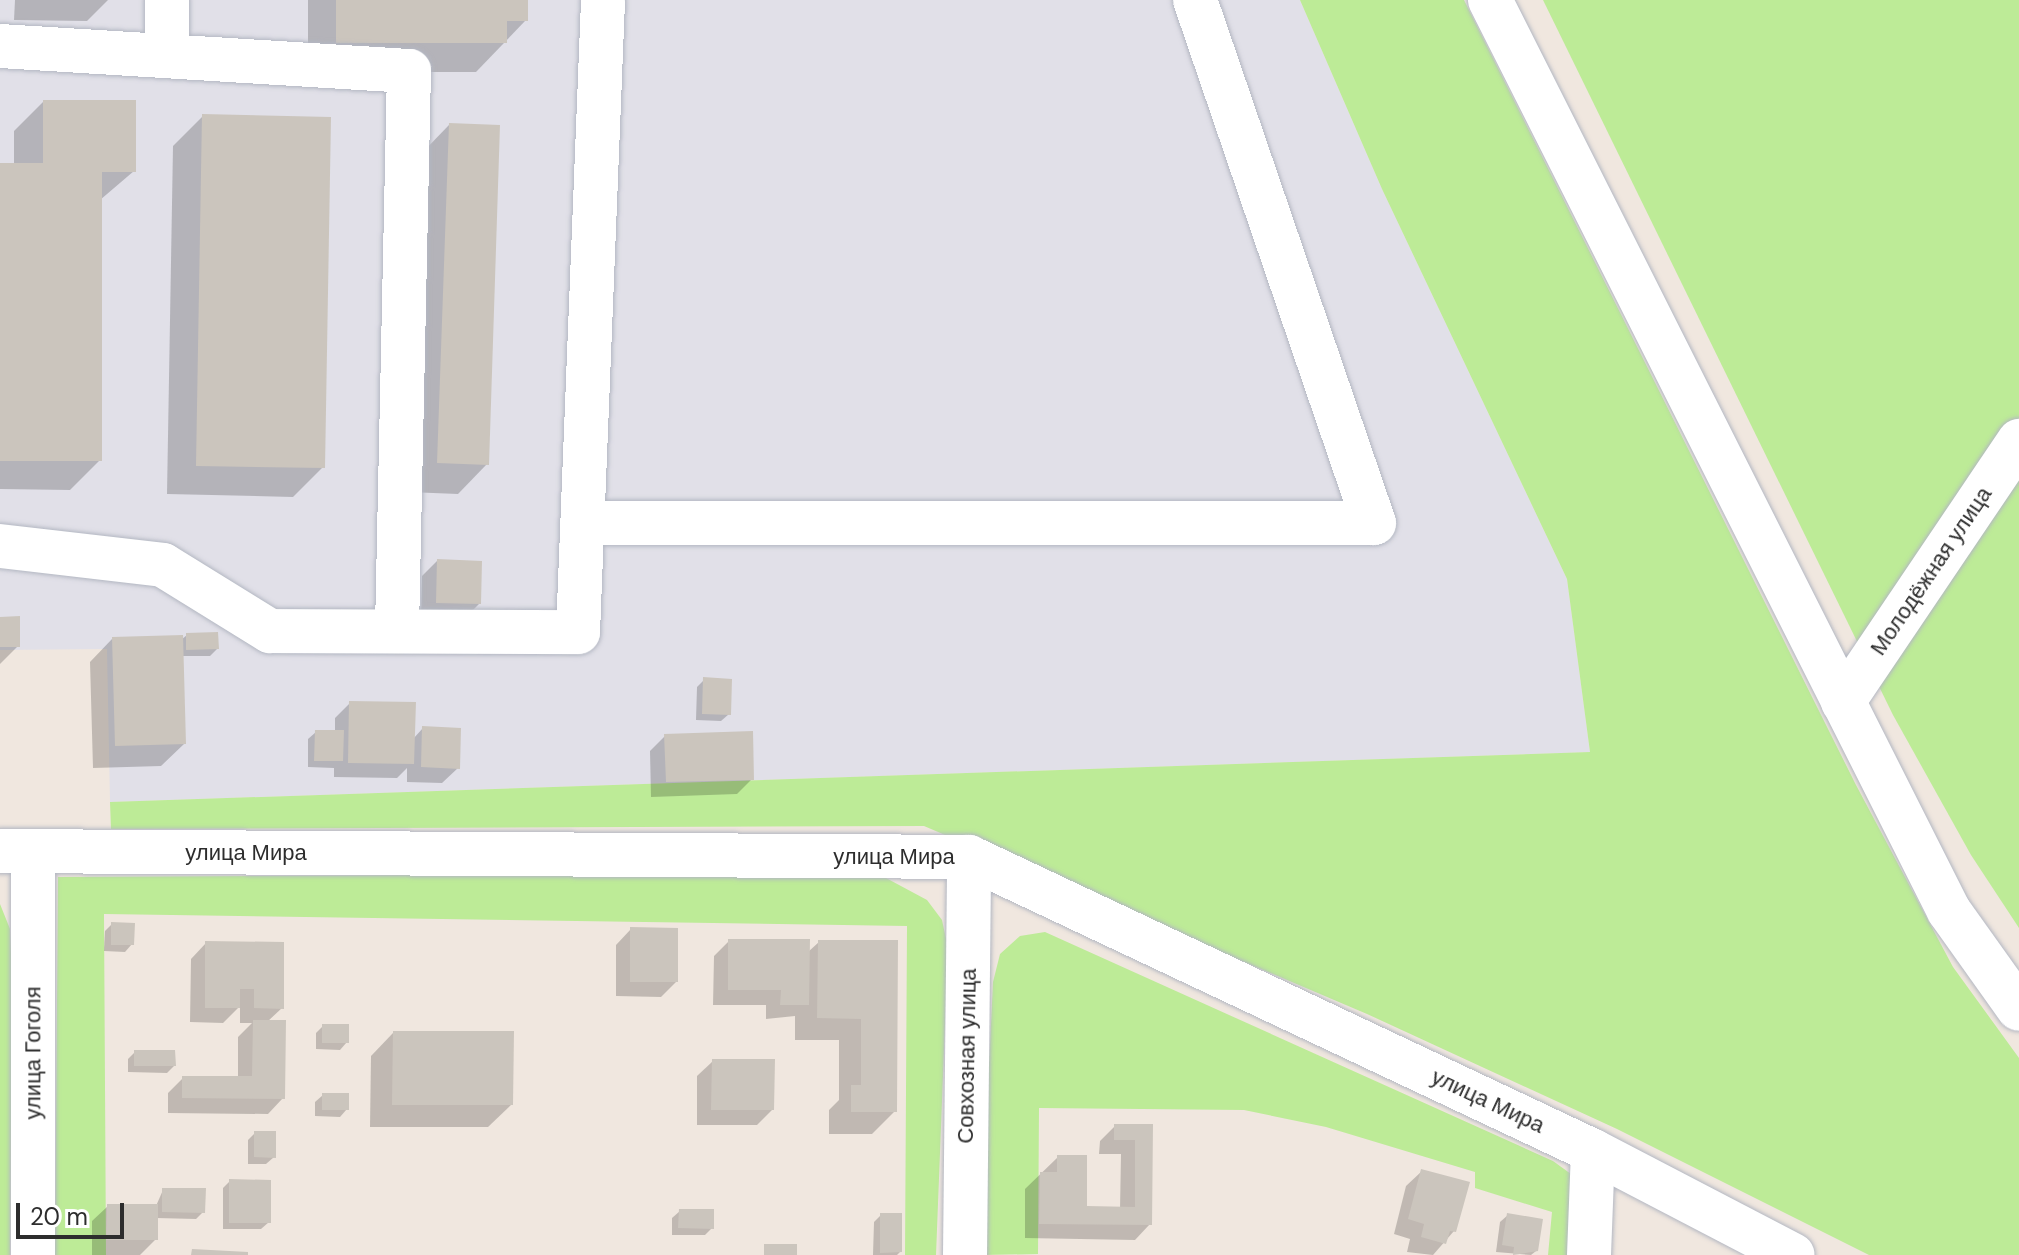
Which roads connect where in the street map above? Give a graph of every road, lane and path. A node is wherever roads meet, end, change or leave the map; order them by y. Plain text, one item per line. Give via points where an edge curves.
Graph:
1 (167, 0) edge
2 (603, 0) edge
3 (1195, 0) edge
4 (1490, 0) edge
5 (0, 46) edge
6 (167, 56) junction
7 (2019, 441) edge
8 (583, 523) junction
9 (0, 546) edge
10 (397, 631) junction
11 (1843, 702) junction
12 (16, 851) edge
13 (969, 857) junction
14 (2019, 1009) edge
15 (1593, 1151) junction
16 (33, 1255) edge
17 (965, 1255) edge
18 (1589, 1255) edge
19 (1793, 1255) edge

1 - 6 street
2 - 8 street
3 - 8 street via 1374,523
4 - 11 street
5 - 6 street
6 - 10 street via 409,71
7 - 11 street, Молодёжная улица
8 - 10 street via 578,632
9 - 10 street via 163,565 270,631
11 - 14 street via 1949,911
12 - 13 street, улица Мира
12 - 16 street, улица Гоголя
13 - 15 street, улица Мира
13 - 17 street, Совхозная улица
15 - 18 street
15 - 19 street, улица Мира

